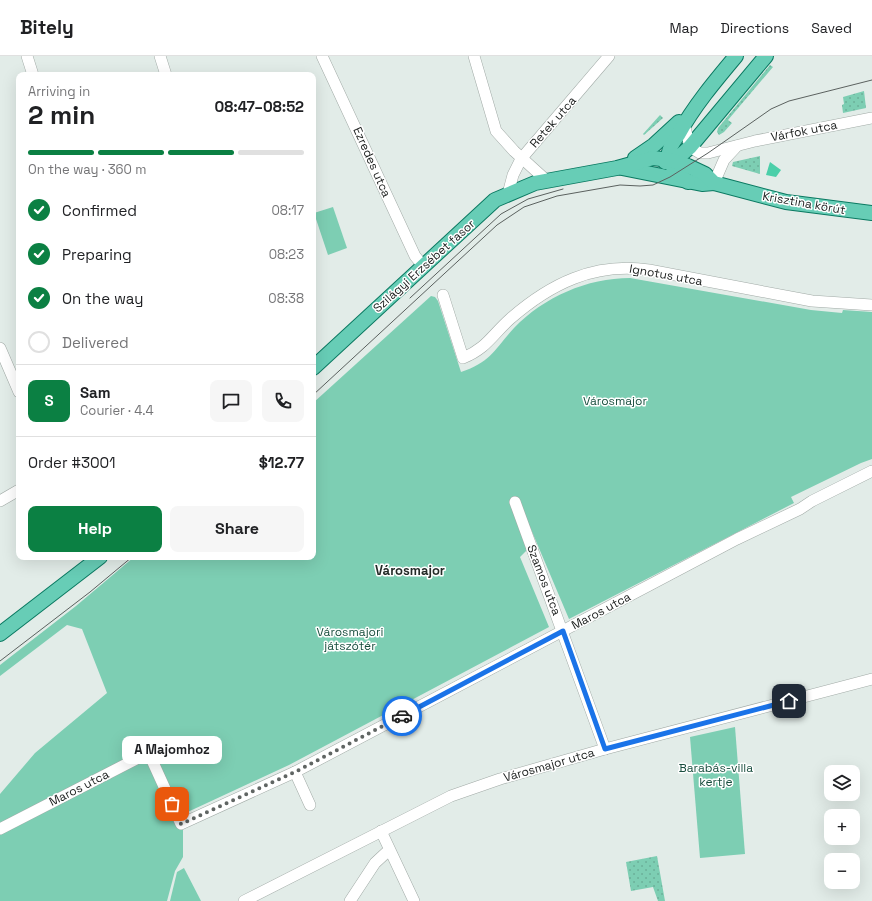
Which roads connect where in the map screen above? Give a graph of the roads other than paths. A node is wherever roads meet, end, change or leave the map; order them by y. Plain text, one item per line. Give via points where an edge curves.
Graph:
1 (27, 56) edge
2 (160, 56) edge
3 (322, 56) edge
4 (474, 56) edge
5 (609, 56) edge
6 (736, 56) edge
7 (766, 56) edge
8 (32, 72) edge
9 (165, 72) edge
10 (707, 91) junction
11 (872, 118) edge
12 (684, 124) junction
13 (737, 146) junction
14 (690, 148) junction
15 (521, 159) junction
16 (670, 160) junction
17 (623, 168) junction
18 (695, 169) junction
19 (546, 180) junction
20 (688, 182) junction
21 (714, 182) junction
22 (508, 194) junction
23 (872, 213) edge
24 (424, 268) junction
25 (443, 295) dead end
26 (872, 305) edge
27 (0, 348) edge
28 (316, 365) edge
29 (16, 385) edge
30 (872, 471) edge
31 (16, 492) edge
32 (0, 501) edge
33 (515, 502) dead end
34 (96, 560) edge
35 (563, 631) junction
36 (0, 634) edge
37 (872, 679) edge
38 (605, 749) junction
39 (295, 772) junction
40 (310, 805) dead end
41 (0, 829) edge
42 (381, 831) junction
43 (389, 850) junction
44 (244, 901) edge
45 (350, 901) edge
46 (414, 901) edge

1 - 8 street
2 - 9 street
3 - 24 street, Ezredes utca via 415,256
4 - 15 street via 494,127
5 - 15 street, Retek utca
6 - 10 main road
7 - 14 main road
10 - 12 main road
10 - 17 main road via 672,131
11 - 13 street, Várfok utca
12 - 14 street
12 - 16 main road via 669,151
13 - 14 street, Várfok utca via 708,153 700,153
13 - 21 street via 724,160
14 - 16 main road
14 - 18 main road via 689,160
15 - 19 street
15 - 22 street, Retek utca
16 - 17 main road, Krisztina körút via 653,158
16 - 18 main road, Krisztina körút
16 - 20 main road via 674,169
17 - 19 main road, Szilágyi Erzsébet fasor
17 - 20 main road, Krisztina körút
18 - 21 main road, Krisztina körút
19 - 22 main road, Szilágyi Erzsébet fasor
20 - 21 main road, Krisztina körút
21 - 23 main road, Krisztina körút via 786,202
22 - 24 main road, Szilágyi Erzsébet fasor via 495,200
24 - 28 main road, Szilágyi Erzsébet fasor
25 - 26 street, Ignotus utca via 464,358 484,347 508,320 538,296 577,276 624,268 649,270 812,301
27 - 29 street
30 - 35 street, Maros utca
31 - 32 street
33 - 35 street, Szamos utca
34 - 36 main road
35 - 38 street, Szamos utca
35 - 39 street, Maros utca
37 - 38 street, Városmajor utca
38 - 42 street, Városmajor utca via 466,790
39 - 40 street
39 - 41 street, Maros utca via 181,824 151,758 144,755
42 - 43 street
42 - 44 street, Városmajor utca
43 - 45 street via 375,863
43 - 46 street

